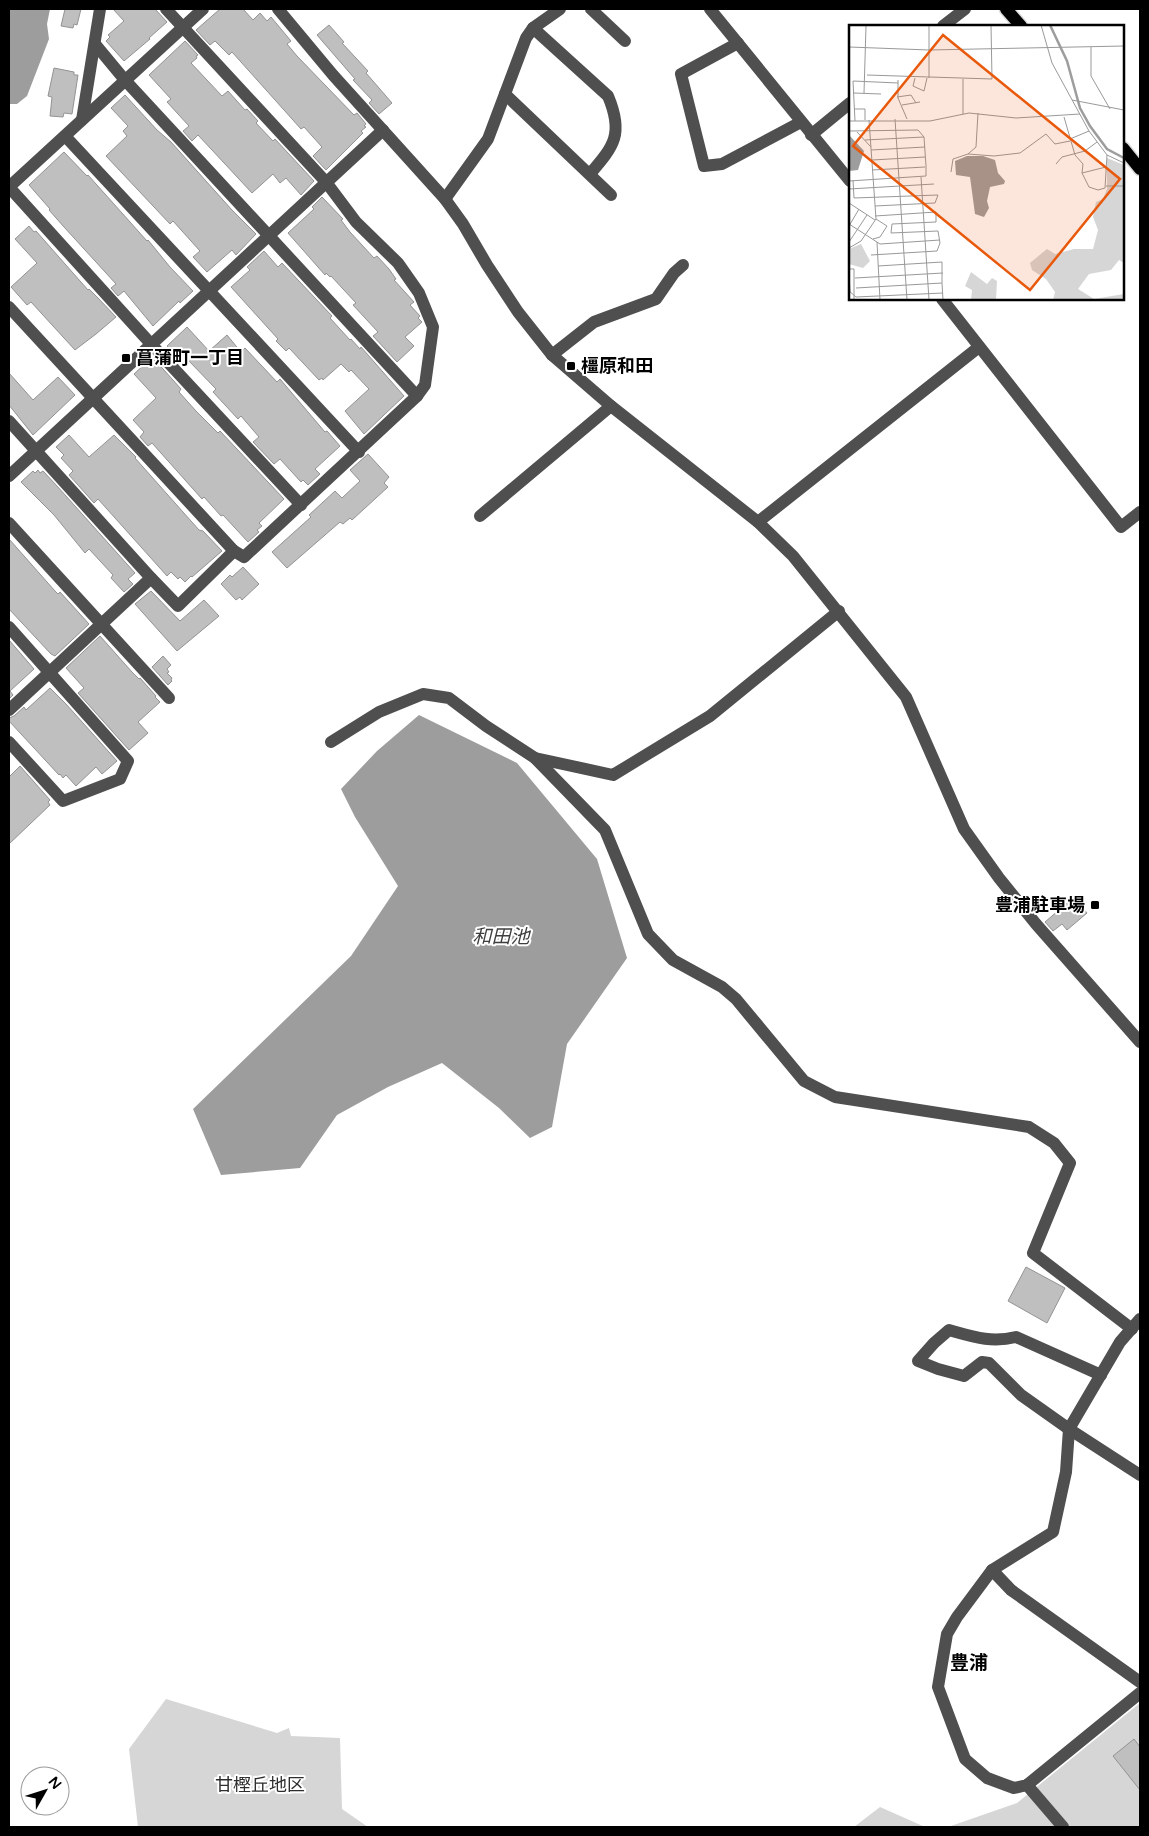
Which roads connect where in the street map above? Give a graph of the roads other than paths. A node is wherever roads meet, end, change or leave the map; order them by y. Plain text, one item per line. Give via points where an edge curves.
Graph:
1 (100, 9) edge
2 (166, 9) edge
3 (203, 9) edge
4 (278, 9) edge
5 (560, 9) edge
6 (591, 9) edge
7 (710, 9) edge
8 (965, 9) edge
9 (1006, 9) edge
10 (945, 25) edge
11 (1020, 25) edge
12 (183, 27) junction
13 (534, 28) junction
14 (626, 41) dead end
15 (738, 43) junction
16 (95, 44) junction
17 (124, 80) junction
18 (505, 94) junction
19 (849, 104) edge
20 (82, 120) junction
21 (801, 122) junction
22 (383, 130) junction
23 (811, 135) junction
24 (65, 136) junction
25 (1124, 149) edge
26 (1140, 169) edge
27 (590, 174) junction
28 (849, 180) edge
29 (326, 182) junction
30 (9, 187) edge
31 (611, 195) dead end
32 (445, 200) junction
33 (269, 236) junction
34 (683, 265) dead end
35 (209, 291) junction
36 (943, 300) edge
37 (9, 307) edge
38 (151, 344) junction
39 (979, 347) junction
40 (552, 355) junction
41 (417, 396) junction
42 (94, 398) junction
43 (612, 406) junction
44 (9, 421) edge
45 (36, 451) junction
46 (359, 452) junction
47 (9, 476) edge
48 (301, 505) junction
49 (1140, 512) edge
50 (480, 516) dead end
51 (758, 522) junction
52 (9, 523) edge
53 (234, 551) junction
54 (151, 578) junction
55 (838, 611) junction
56 (102, 624) junction
57 (9, 627) edge
58 (50, 672) junction
59 (169, 698) dead end
60 (9, 710) edge
61 (9, 742) edge
62 (331, 742) dead end
63 (535, 758) junction
64 (1140, 1042) edge
65 (1138, 1323) edge
66 (1101, 1375) junction
67 (1069, 1429) junction
68 (1140, 1475) edge
69 (992, 1570) junction
70 (1140, 1682) edge
71 (1140, 1693) edge
72 (1028, 1785) junction
73 (1063, 1827) edge

1 - 16 street
2 - 12 street
3 - 12 street
4 - 22 street
5 - 13 street
6 - 14 street
7 - 15 street
8 - 10 street
9 - 11 main road
12 - 17 street
12 - 29 street
13 - 18 street via 526,38
13 - 27 street via 608,96 613,108 616,135 610,152
15 - 21 street
15 - 21 street via 681,74 704,166 722,164
16 - 17 street
16 - 20 street
17 - 20 street
17 - 33 street
18 - 27 street
18 - 32 street via 488,139
19 - 23 street
20 - 24 street
21 - 23 street
22 - 29 street
22 - 32 street
23 - 28 street
24 - 30 street
24 - 35 street
25 - 26 main road
27 - 31 street
29 - 33 street
29 - 41 street via 356,222 398,263 419,293 433,327 426,385
30 - 38 street
32 - 40 street via 518,312
33 - 35 street
33 - 41 street
34 - 40 street via 656,299 594,322
35 - 38 street
35 - 46 street
36 - 39 street
37 - 42 street
38 - 42 street
38 - 48 street
39 - 49 street via 1122,527
39 - 51 street
40 - 43 street
41 - 46 street
42 - 45 street
42 - 53 street
43 - 50 street
43 - 51 street
44 - 45 street
45 - 47 street
45 - 54 street
46 - 48 street
48 - 53 street via 244,557
51 - 55 street via 793,556
52 - 56 street
53 - 54 street via 178,606
54 - 56 street
55 - 63 street via 710,716 613,775
55 - 64 street via 906,697 964,829 1036,924
56 - 58 street
56 - 59 street
57 - 58 street
58 - 60 street
58 - 61 street via 128,761 120,778 63,801
62 - 63 street via 379,712 423,694 449,698
63 - 65 street via 605,830 648,934 673,960 736,999 804,1081 835,1097 1029,1126 1054,1143 1070,1163 1033,1253
65 - 66 street via 1120,1342
66 - 67 street
66 - 67 street via 1016,1337 981,1339 949,1330 918,1361 964,1376 982,1362 989,1363 1021,1395
67 - 68 street
67 - 69 street via 1066,1472 1053,1532
69 - 70 street via 1011,1590
69 - 72 street via 948,1634 938,1687 965,1759 987,1778 1014,1788
71 - 72 street
72 - 73 street

